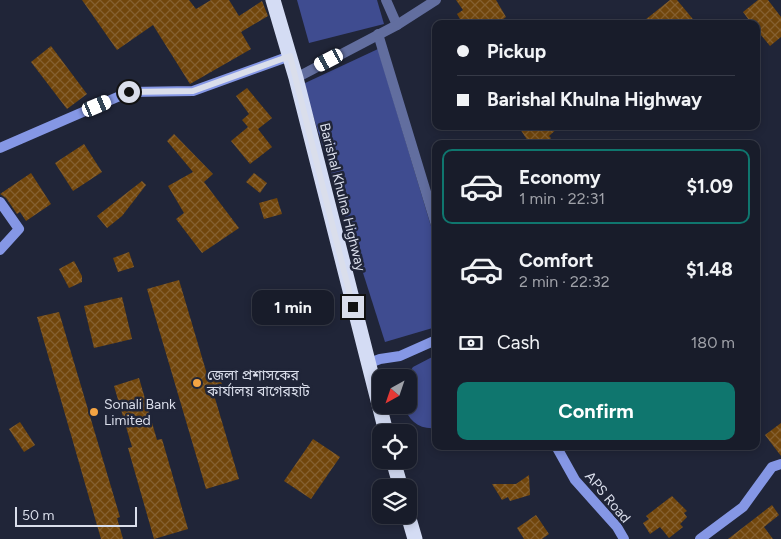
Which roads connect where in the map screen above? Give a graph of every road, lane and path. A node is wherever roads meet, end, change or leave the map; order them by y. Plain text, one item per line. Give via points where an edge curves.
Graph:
1 (273, 0) edge
2 (386, 0) edge
3 (436, 0) edge
4 (398, 25) junction
5 (378, 34) junction
6 (290, 56) junction
7 (296, 78) junction
8 (0, 148) edge
9 (0, 202) edge
10 (432, 212) edge
11 (0, 250) edge
12 (432, 342) edge
13 (367, 364) junction
14 (384, 424) edge
15 (558, 450) edge
16 (781, 464) edge
17 (411, 524) edge
18 (415, 539) edge
19 (624, 539) edge
20 (700, 539) edge

1 - 6 highway, Barishal Khulna Highway
2 - 4 street
3 - 4 street
4 - 5 street
5 - 7 street
5 - 10 street
6 - 7 highway, Barishal Khulna Highway
6 - 8 street via 193,91 129,92
7 - 13 highway, Barishal Khulna Highway
9 - 11 street via 19,230
12 - 13 street via 400,356
13 - 14 highway, Barishal Khulna Highway
15 - 19 street, APS Road via 575,480
16 - 20 street via 772,467 743,507
17 - 18 highway

